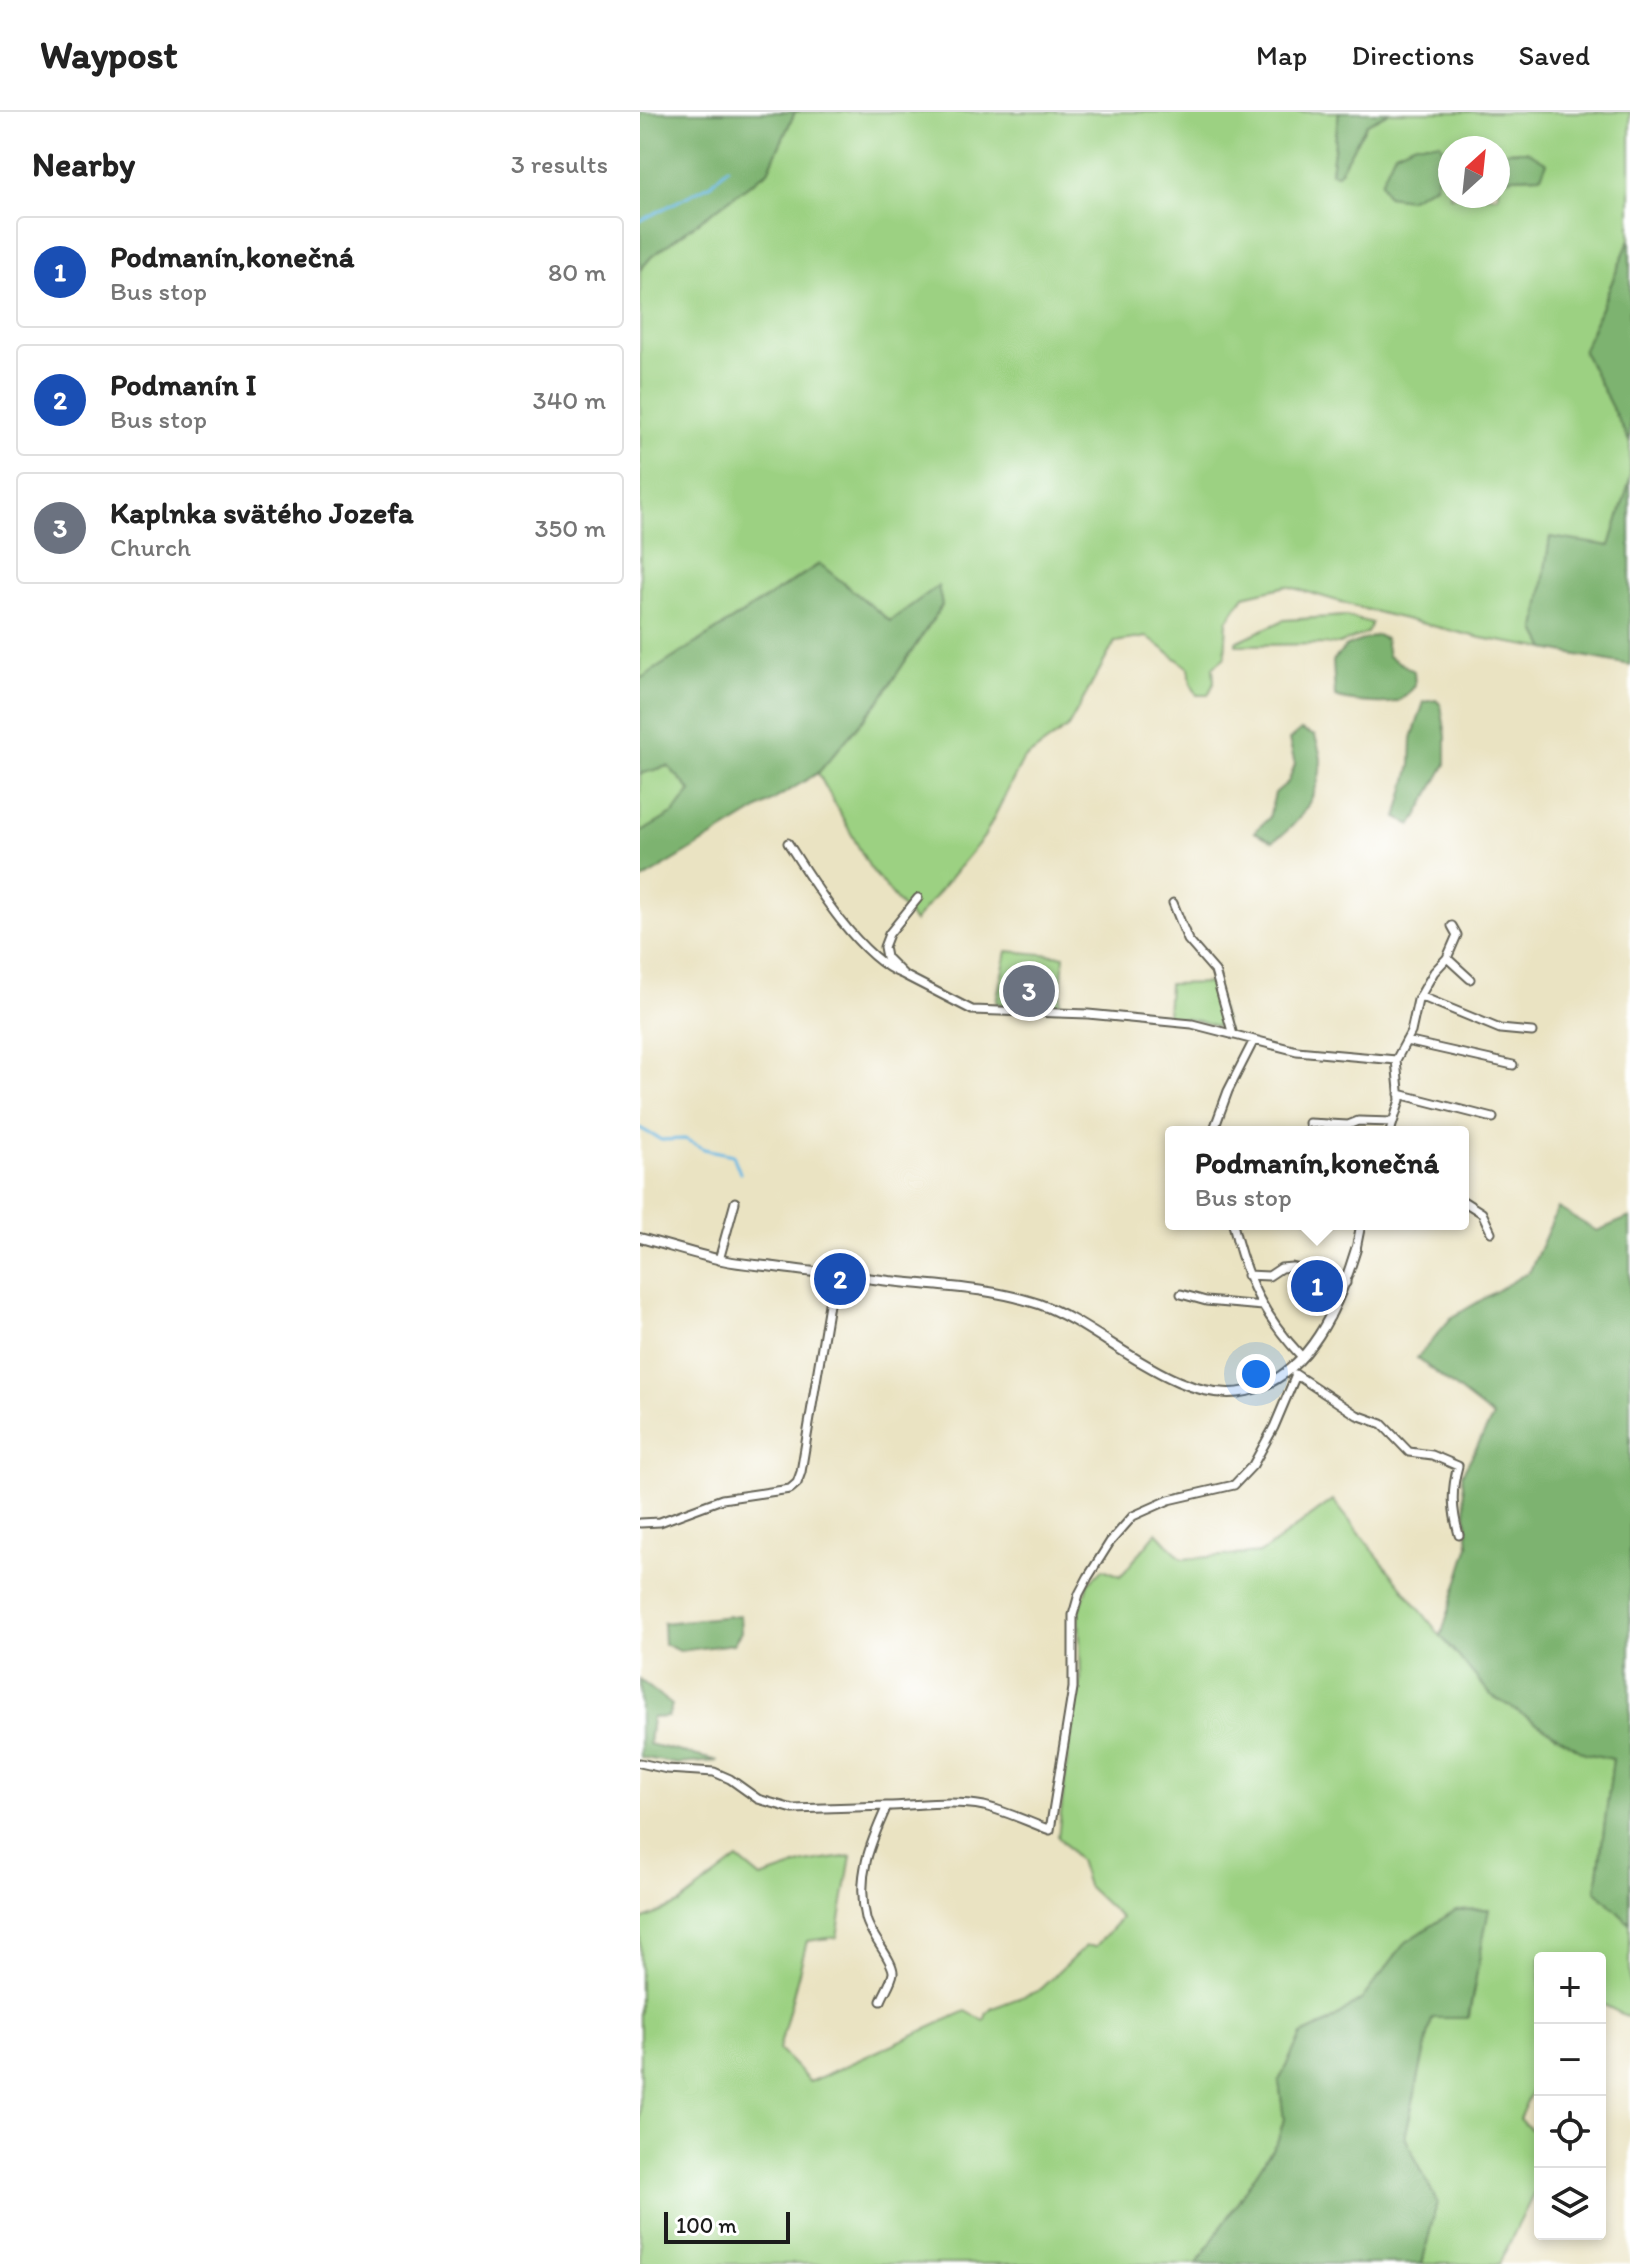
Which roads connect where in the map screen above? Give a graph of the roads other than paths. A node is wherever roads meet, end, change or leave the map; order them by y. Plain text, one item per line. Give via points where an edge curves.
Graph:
1 (788, 843) dead end
2 (918, 898) dead end
3 (1173, 903) dead end
4 (1452, 926) dead end
5 (1447, 958) junction
6 (904, 975) junction
7 (1470, 979) dead end
8 (1420, 996) junction
9 (1532, 1032) dead end
10 (1233, 1035) junction
11 (1254, 1040) junction
12 (1406, 1041) junction
13 (1396, 1060) junction
14 (1513, 1065) dead end
15 (1399, 1094) junction
16 (1493, 1118) dead end
17 (1393, 1122) junction
18 (1309, 1123) dead end
19 (1215, 1126) edge
20 (1392, 1126) edge
21 (735, 1202) dead end
22 (1469, 1205) edge
23 (1235, 1230) edge
24 (1360, 1230) edge
25 (1491, 1232) dead end
26 (640, 1238) edge
27 (1356, 1249) joint
28 (719, 1260) junction
29 (834, 1274) junction
30 (1323, 1274) junction
31 (1247, 1275) junction
32 (1346, 1283) junction
33 (1181, 1294) dead end
34 (1263, 1306) junction
35 (1330, 1317) junction
36 (1302, 1357) junction
37 (1293, 1372) junction
38 (640, 1523) edge
39 (1459, 1535) dead end
40 (640, 1763) edge
41 (887, 1806) junction
42 (881, 2001) dead end

1 - 6 street via 863,945 890,970
2 - 6 street via 884,947 886,957
3 - 10 street via 1188,940 1215,971
4 - 5 street via 1457,935
5 - 7 street
5 - 8 street
6 - 10 street via 972,1010 1102,1015 1192,1024
8 - 9 street via 1500,1029
8 - 12 street
10 - 11 street
11 - 13 street via 1297,1051
11 - 19 street
12 - 13 street
12 - 14 street
13 - 15 street
15 - 16 street
15 - 17 street
17 - 18 street
17 - 20 street
21 - 28 street
22 - 25 street via 1482,1213
23 - 31 street
24 - 27 street
26 - 28 street
27 - 32 street
28 - 29 street
29 - 37 street via 1035,1303 1174,1379 1217,1392 1247,1391
29 - 38 street via 797,1483 790,1489 722,1499 660,1522
30 - 31 street via 1285,1267 1269,1276
30 - 32 street
30 - 35 street
31 - 34 street
32 - 35 street
33 - 34 street
34 - 36 street
35 - 36 street
36 - 37 street
37 - 39 street via 1357,1415 1382,1424 1409,1452 1458,1466 1452,1498
37 - 41 street via 1274,1427 1253,1465 1234,1485 1169,1500 1133,1516 1088,1577 1073,1615 1073,1688 1050,1830 980,1806
40 - 41 street via 714,1772 758,1799 793,1809
41 - 42 street via 862,1876 866,1922 893,1973

